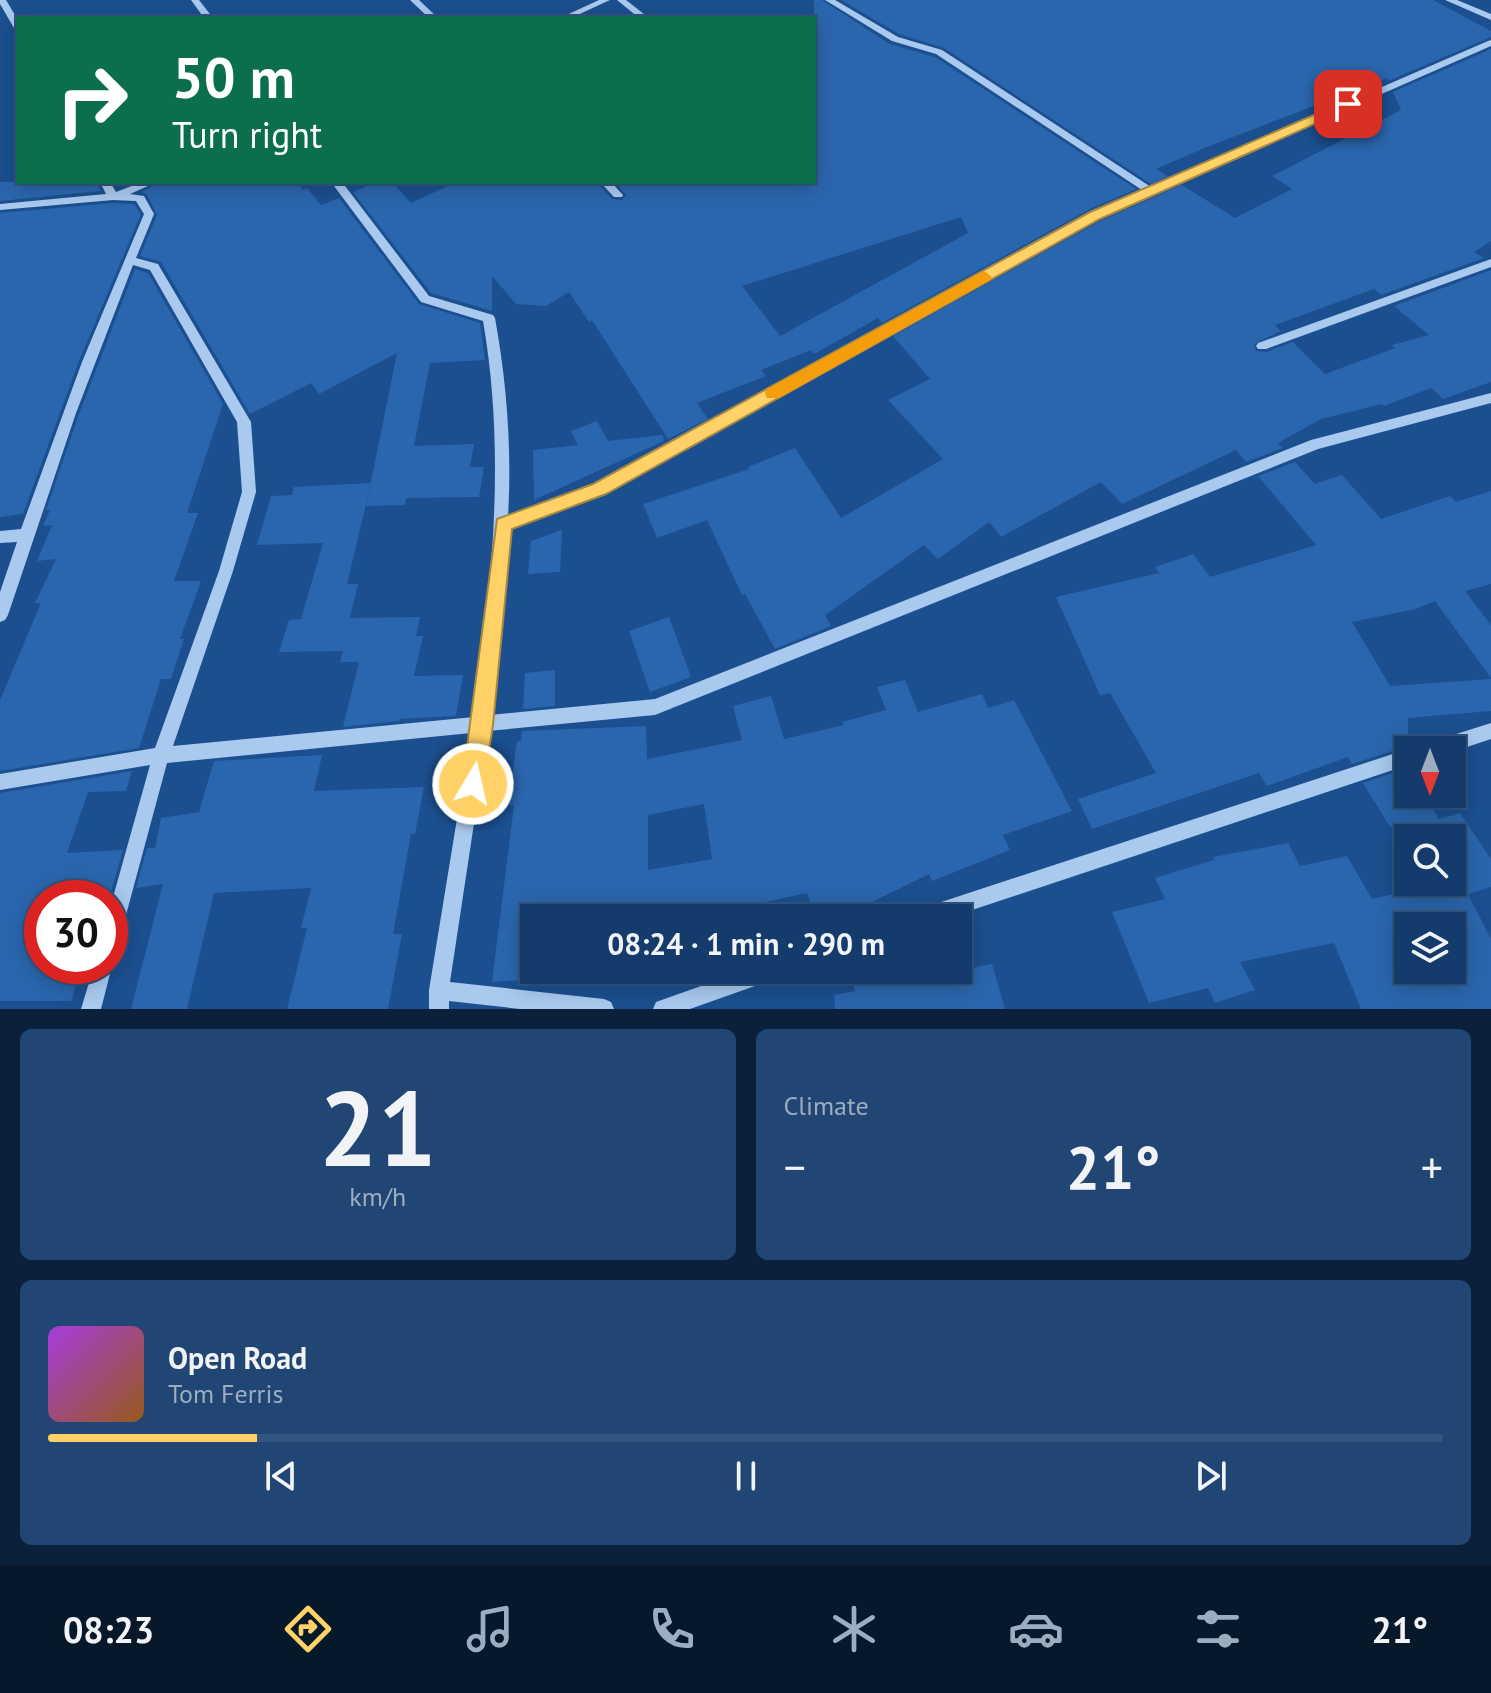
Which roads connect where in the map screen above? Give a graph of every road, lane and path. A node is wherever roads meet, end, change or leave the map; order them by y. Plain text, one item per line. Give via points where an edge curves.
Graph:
1 (2, 0) edge
2 (195, 0) edge
3 (414, 0) edge
4 (606, 0) edge
5 (621, 0) edge
6 (829, 0) edge
7 (1449, 0) edge
8 (207, 16) edge
9 (432, 16) edge
10 (569, 16) edge
11 (642, 16) edge
12 (1491, 17) edge
13 (16, 24) edge
14 (1491, 43) edge
15 (106, 184) edge
16 (147, 184) edge
17 (338, 184) edge
18 (607, 184) edge
19 (1149, 190) junction
20 (618, 195) dead end
21 (113, 197) junction
22 (0, 207) edge
23 (129, 260) junction
24 (1491, 263) edge
25 (1262, 346) dead end
26 (1491, 398) edge
27 (503, 525) junction
28 (27, 535) junction
29 (0, 537) edge
30 (0, 615) edge
31 (483, 725) junction
32 (1491, 731) edge
33 (1466, 739) edge
34 (161, 755) junction
35 (1394, 762) edge
36 (0, 782) edge
37 (127, 880) edge
38 (962, 904) edge
39 (98, 984) edge
40 (734, 984) edge
41 (439, 1000) edge
42 (91, 1009) edge
43 (604, 1009) edge
44 (663, 1009) edge

1 - 13 street
2 - 8 street
3 - 9 street
4 - 10 street
5 - 11 street
6 - 19 street via 895,39 939,52
7 - 12 street
14 - 19 street
15 - 21 street
16 - 21 street
17 - 27 street via 425,299 489,318 498,362
18 - 20 street
19 - 27 street via 600,489
21 - 22 street
21 - 23 street via 140,198 149,214
23 - 28 street
23 - 34 street via 154,267 244,422 249,492
24 - 25 street
26 - 31 street via 1316,444 655,707
27 - 31 street
28 - 29 street
28 - 30 street
31 - 34 street
31 - 41 street
32 - 33 street
34 - 36 street
34 - 37 street
35 - 38 street
39 - 42 street
40 - 44 street
41 - 43 street

